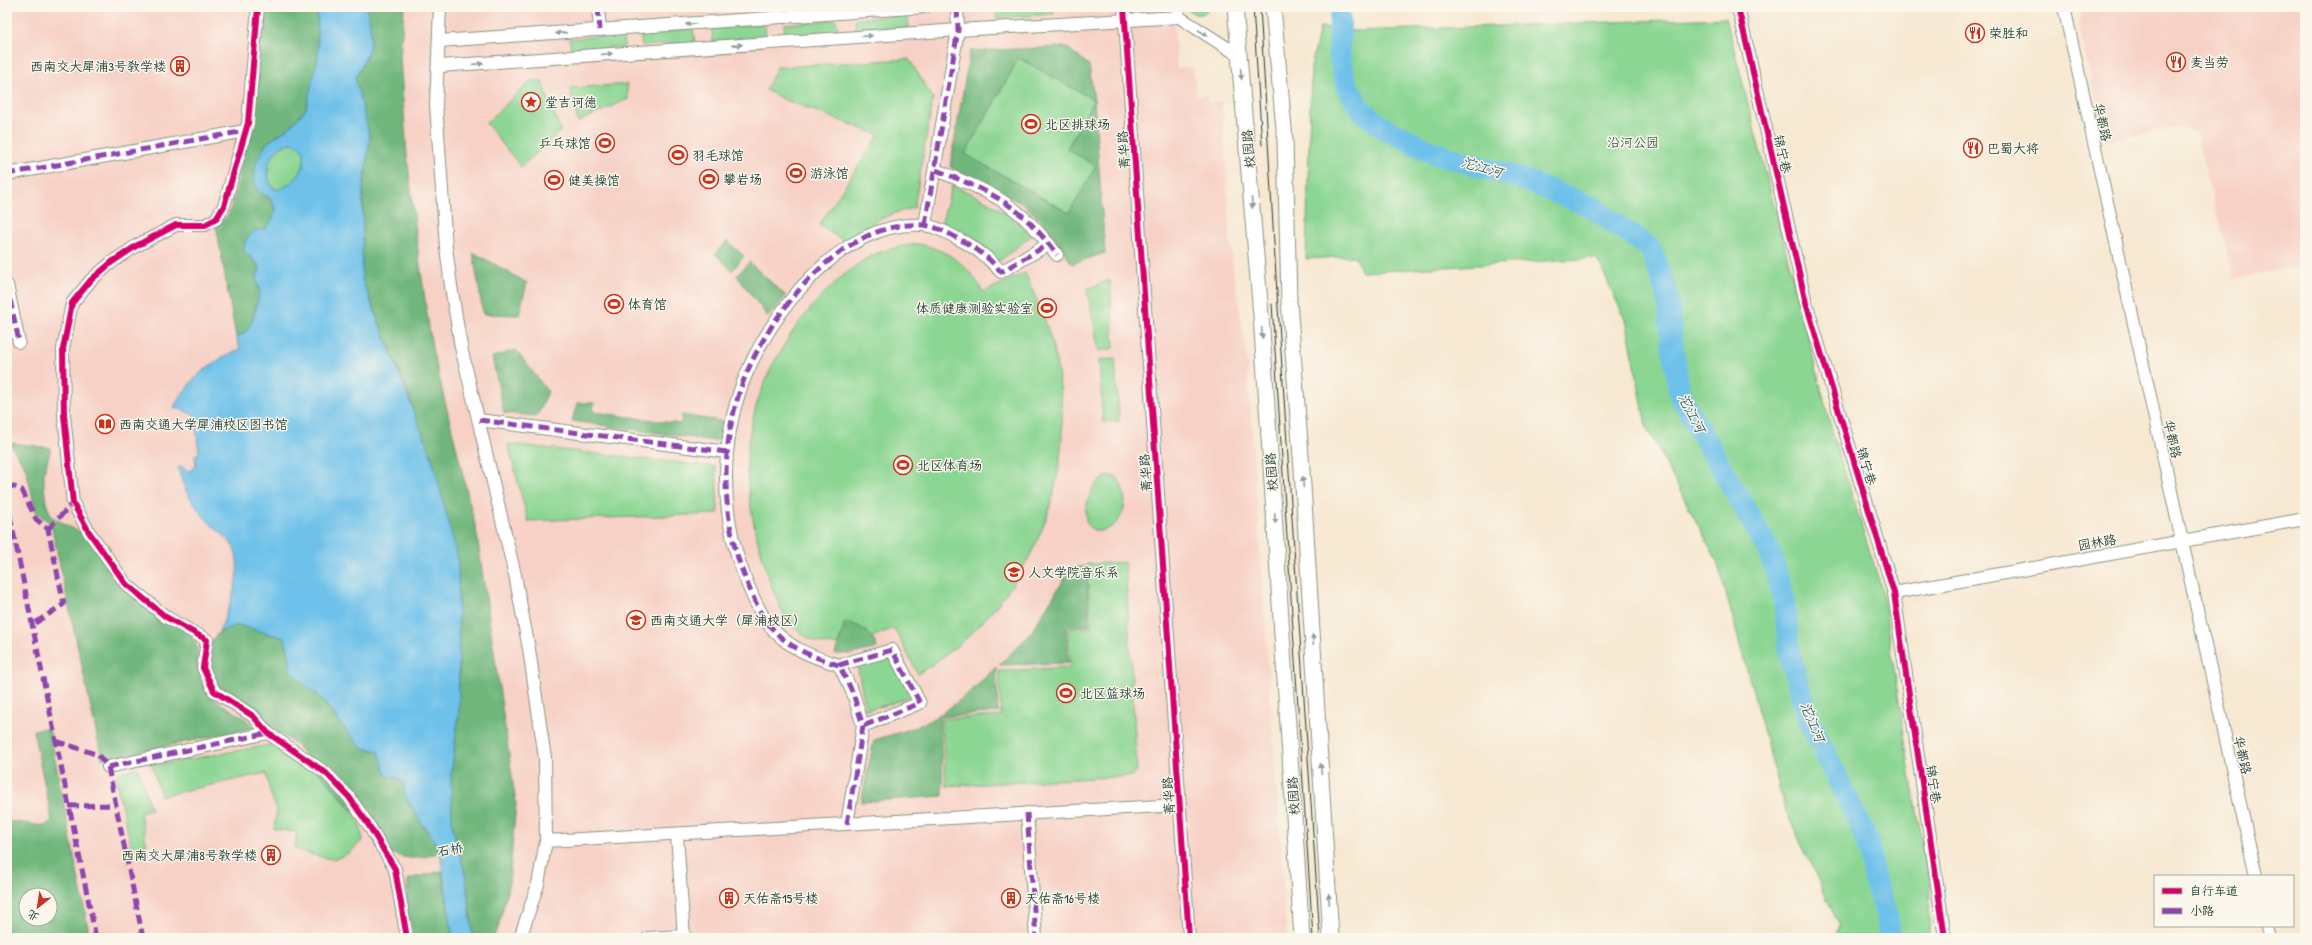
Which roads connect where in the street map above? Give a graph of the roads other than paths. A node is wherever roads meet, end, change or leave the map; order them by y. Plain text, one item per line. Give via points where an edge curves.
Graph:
1 (258, 7) edge
2 (440, 7) edge
3 (598, 7) edge
4 (925, 7) edge
5 (957, 7) edge
6 (1124, 7) edge
7 (1235, 7) edge
8 (1273, 7) edge
9 (1738, 7) edge
10 (2064, 7) edge
11 (1178, 12) edge
12 (1125, 21) junction
13 (600, 30) junction
14 (958, 30) junction
15 (439, 41) junction
16 (1240, 56) junction
17 (439, 66) junction
18 (245, 131) junction
19 (936, 170) junction
20 (7, 174) edge
21 (925, 225) junction
22 (1049, 244) junction
23 (1057, 255) dead end
24 (7, 285) edge
25 (19, 342) dead end
26 (479, 420) junction
27 (727, 452) junction
28 (2305, 518) edge
29 (2181, 541) junction
30 (1894, 593) junction
31 (839, 665) junction
32 (863, 726) junction
33 (268, 733) junction
34 (108, 767) dead end
35 (1179, 805) junction
36 (1027, 813) junction
37 (847, 824) junction
38 (677, 834) junction
39 (546, 841) junction
40 (2256, 875) edge
41 (2267, 927) edge
42 (684, 937) edge
43 (407, 938) edge
44 (520, 938) edge
45 (648, 938) edge
46 (1036, 938) edge
47 (1189, 938) edge
48 (1302, 938) edge
49 (1331, 938) edge
50 (1945, 938) edge
51 (2270, 938) edge

1 - 18 street
2 - 15 street
3 - 13 street
4 -> 13 street
5 - 14 street
6 - 12 street, 菁华路
7 - 16 street, 校园路
49 -> 8 street via 1289,301 1285,140
9 - 30 street, 锦宁巷 via 1806,303
10 - 29 street, 华都路
11 - 12 street
11 -> 16 street
12 - 14 street
12 - 35 street, 菁华路
13 -> 15 street
17 -> 14 street
14 - 19 street
15 - 17 street
16 -> 48 street, 校园路 via 1261,316
17 - 26 street via 436,105 446,247 462,347
18 - 20 street
18 - 33 street via 224,206 216,219 205,225 176,225 136,246 91,280 72,303 62,349 64,408 73,503 89,532 113,568 132,589 166,617 207,640 203,668 214,691 253,716
19 - 21 street
19 - 22 street via 988,192 1010,205 1027,218
21 - 22 street via 965,241 983,253 1001,272
21 - 27 street via 887,228 871,234 831,258 804,285 759,345 743,383
22 - 23 street
24 - 25 street
26 - 27 street
26 - 39 street via 515,575 529,649 545,758
27 - 31 street via 726,493 737,556 753,599 772,630 797,650
28 - 29 street, 园林路
29 - 30 street, 园林路
29 - 40 street, 华都路
30 - 50 street, 锦宁巷
31 - 32 street via 853,693
31 - 32 street via 892,650 920,703
32 - 37 street
33 - 34 street
33 - 43 street via 326,772 349,797 368,824 395,869
35 - 36 street
35 - 47 street, 菁华路
36 - 37 street
36 - 46 street
37 - 38 street
38 - 39 street
38 - 42 street
39 - 44 street via 538,884
41 - 51 street
42 - 45 street

